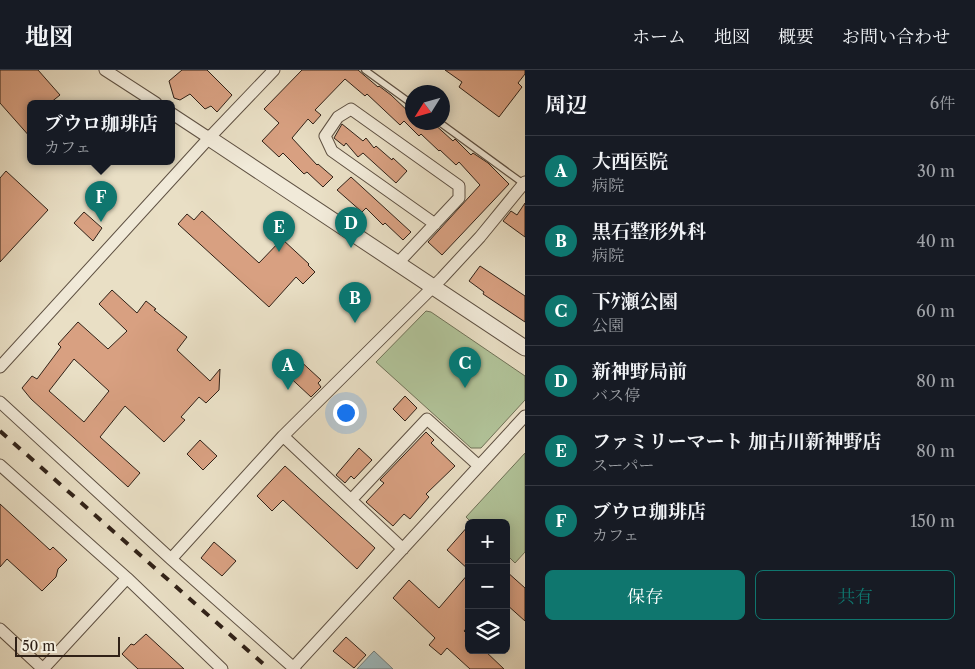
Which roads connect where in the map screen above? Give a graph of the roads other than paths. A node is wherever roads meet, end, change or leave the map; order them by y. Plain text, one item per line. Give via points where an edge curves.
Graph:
1 (105, 70) edge
2 (274, 70) edge
3 (365, 70) edge
4 (405, 99) edge
5 (151, 100) edge
6 (175, 116) edge
7 (450, 130) edge
8 (209, 138) junction
9 (524, 183) edge
10 (435, 224) junction
11 (398, 264) junction
12 (433, 288) junction
13 (525, 348) edge
14 (0, 367) edge
15 (0, 402) edge
16 (525, 416) edge
17 (283, 436) junction
18 (0, 466) edge
19 (479, 466) junction
20 (351, 500) junction
21 (403, 549) junction
22 (171, 559) junction
23 (127, 578) junction
24 (0, 629) edge
25 (294, 668) edge
26 (43, 669) edge
27 (222, 669) edge

1 - 5 street
2 - 8 street
3 - 4 lane
6 - 8 street
7 - 9 lane
8 - 11 street
8 - 14 street
9 - 12 street
10 - 10 street via 459,198 459,186 351,109 338,117 325,136 332,151
10 - 11 street
11 - 12 street
12 - 13 street
12 - 17 street
15 - 22 street
16 - 19 street
17 - 20 street
17 - 22 street
18 - 23 street
19 - 20 street via 427,419
19 - 21 street
20 - 21 street
21 - 25 street
22 - 25 street
23 - 26 street
23 - 27 street
24 - 26 street

